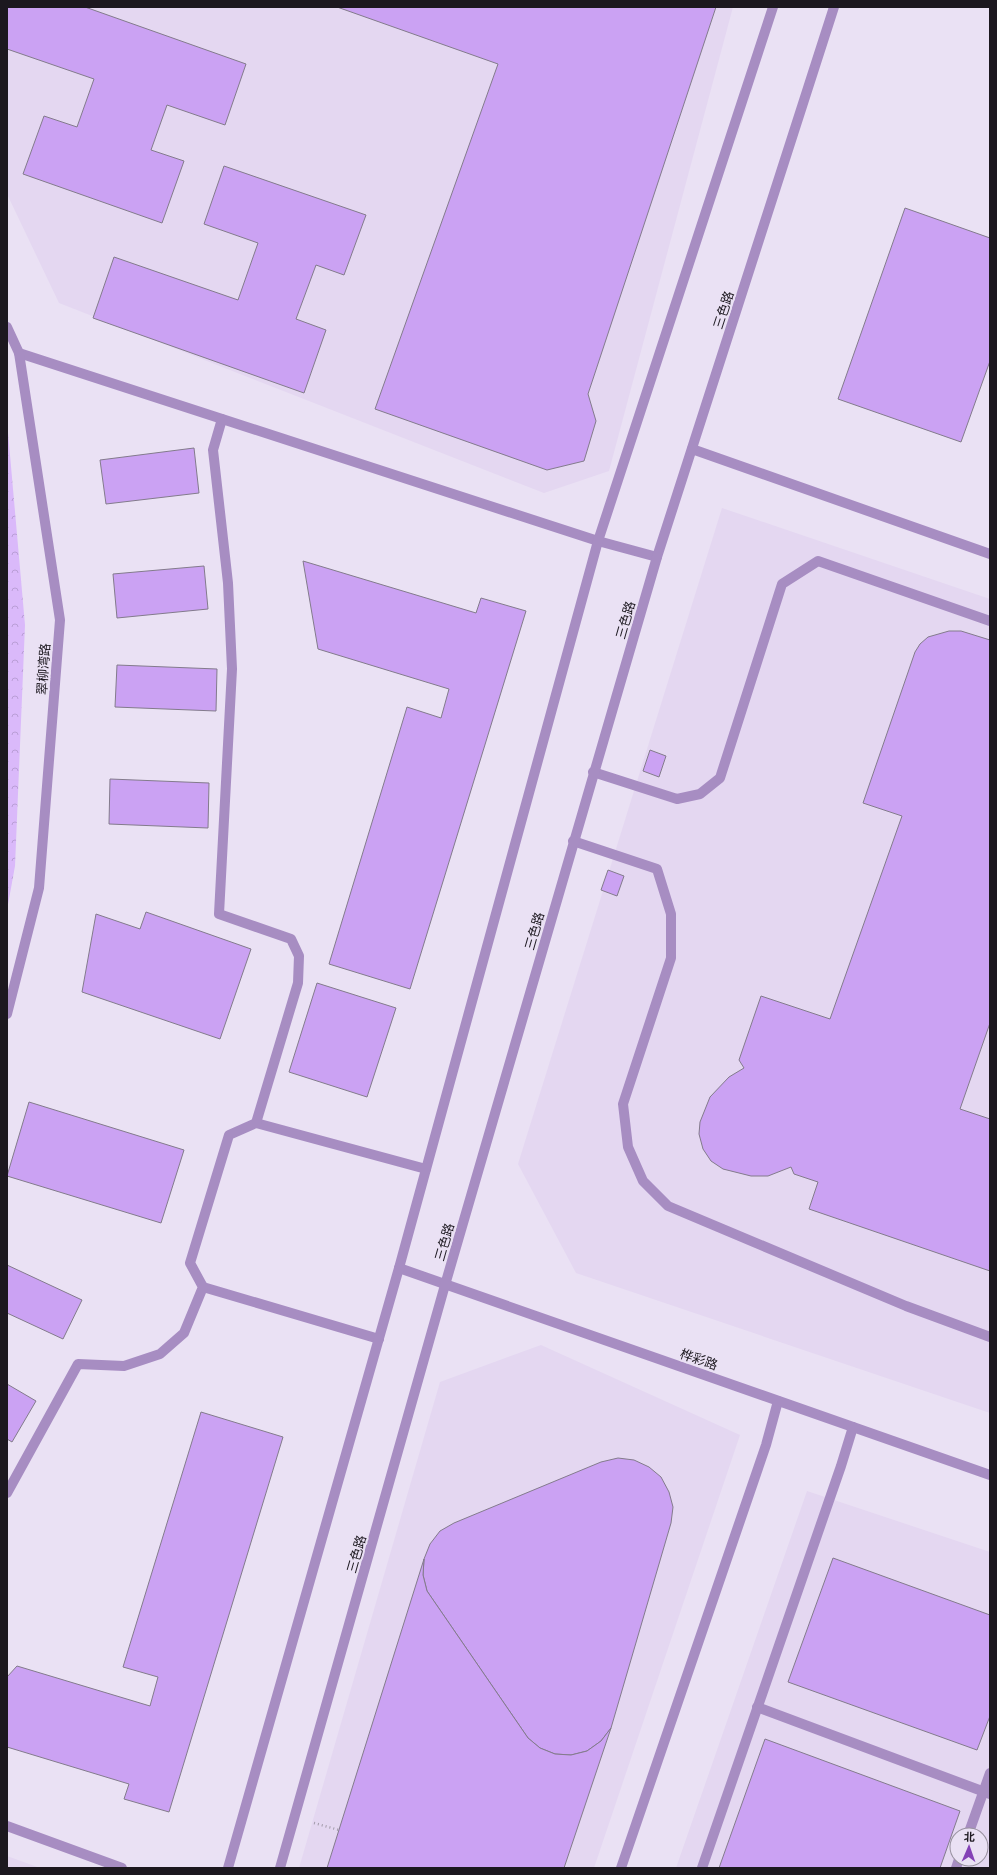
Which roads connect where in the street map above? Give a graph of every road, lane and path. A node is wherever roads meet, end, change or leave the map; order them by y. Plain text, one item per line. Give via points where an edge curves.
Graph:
1 (773, 7) edge
2 (834, 7) edge
3 (7, 327) edge
4 (19, 353) junction
5 (222, 419) junction
6 (692, 449) junction
7 (598, 541) junction
8 (990, 554) edge
9 (657, 557) junction
10 (990, 621) edge
11 (593, 772) junction
12 (573, 841) junction
13 (7, 1014) edge
14 (256, 1123) junction
15 (426, 1169) junction
16 (399, 1268) junction
17 (446, 1285) junction
18 (203, 1287) junction
19 (990, 1338) edge
20 (379, 1340) junction
21 (778, 1401) junction
22 (853, 1427) junction
23 (990, 1475) edge
24 (7, 1493) edge
25 (757, 1707) junction
26 (990, 1773) edge
27 (987, 1792) edge
28 (295, 1817) junction
29 (7, 1826) edge
30 (972, 1827) edge
31 (339, 1830) dead end
32 (122, 1868) edge
33 (228, 1868) edge
34 (280, 1868) edge
35 (621, 1868) edge
36 (702, 1868) edge

1 - 7 street
2 - 6 street, 三色路
3 - 4 street, 翠柳湾路
4 - 5 street
4 - 13 street, 翠柳湾路 via 60,620 40,888
5 - 7 street
5 - 14 street via 213,450 228,583 232,669 219,914 291,938 299,956 298,983
6 - 8 street
6 - 9 street, 三色路
7 - 9 street
7 - 15 street
9 - 11 street, 三色路
10 - 11 street via 818,562 782,584 720,778 700,794 677,799
11 - 12 street, 三色路
12 - 17 street, 三色路
12 - 19 street via 657,869 671,914 671,958 623,1104 628,1146 643,1181 668,1206 906,1306
14 - 15 street
14 - 18 street via 229,1134 190,1263
15 - 16 street
16 - 17 street, 桦彩路
16 - 20 street
17 - 21 street, 桦彩路
17 - 28 street, 三色路
18 - 20 street
18 - 24 street via 184,1333 160,1354 124,1366 78,1364
20 - 33 street
21 - 22 street, 桦彩路
21 - 35 street via 766,1445
22 - 23 street, 桦彩路
22 - 25 street
25 - 27 street
25 - 36 street
26 - 27 street
27 - 30 street
28 - 31 path
28 - 34 street, 三色路
29 - 32 street

